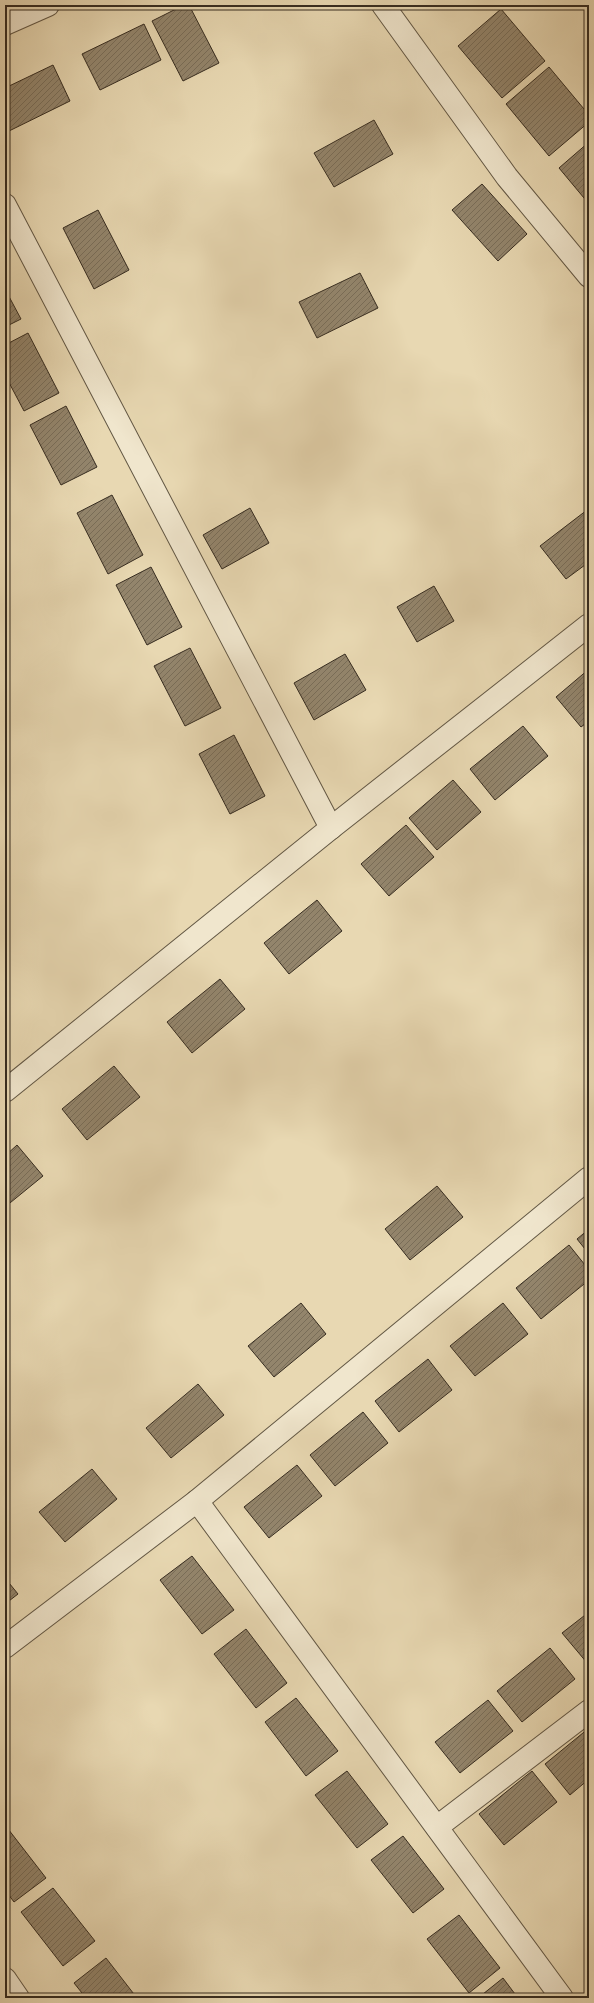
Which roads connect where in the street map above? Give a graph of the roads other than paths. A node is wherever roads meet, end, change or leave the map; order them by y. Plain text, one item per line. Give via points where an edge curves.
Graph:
1 (48, 5) edge
2 (383, 5) edge
3 (5, 24) edge
4 (5, 205) edge
5 (589, 276) edge
6 (589, 625) edge
7 (331, 828) junction
8 (5, 1091) edge
9 (589, 1178) edge
10 (197, 1501) junction
11 (5, 1647) edge
12 (589, 1711) edge
13 (436, 1827) junction
14 (5, 1979) edge
15 (18, 1998) edge
16 (562, 1998) edge

1 - 3 street
2 - 5 street via 507,177
4 - 7 street
6 - 7 street
7 - 8 street
9 - 10 street
10 - 11 street
10 - 13 street
12 - 13 street
13 - 16 street
14 - 15 street

